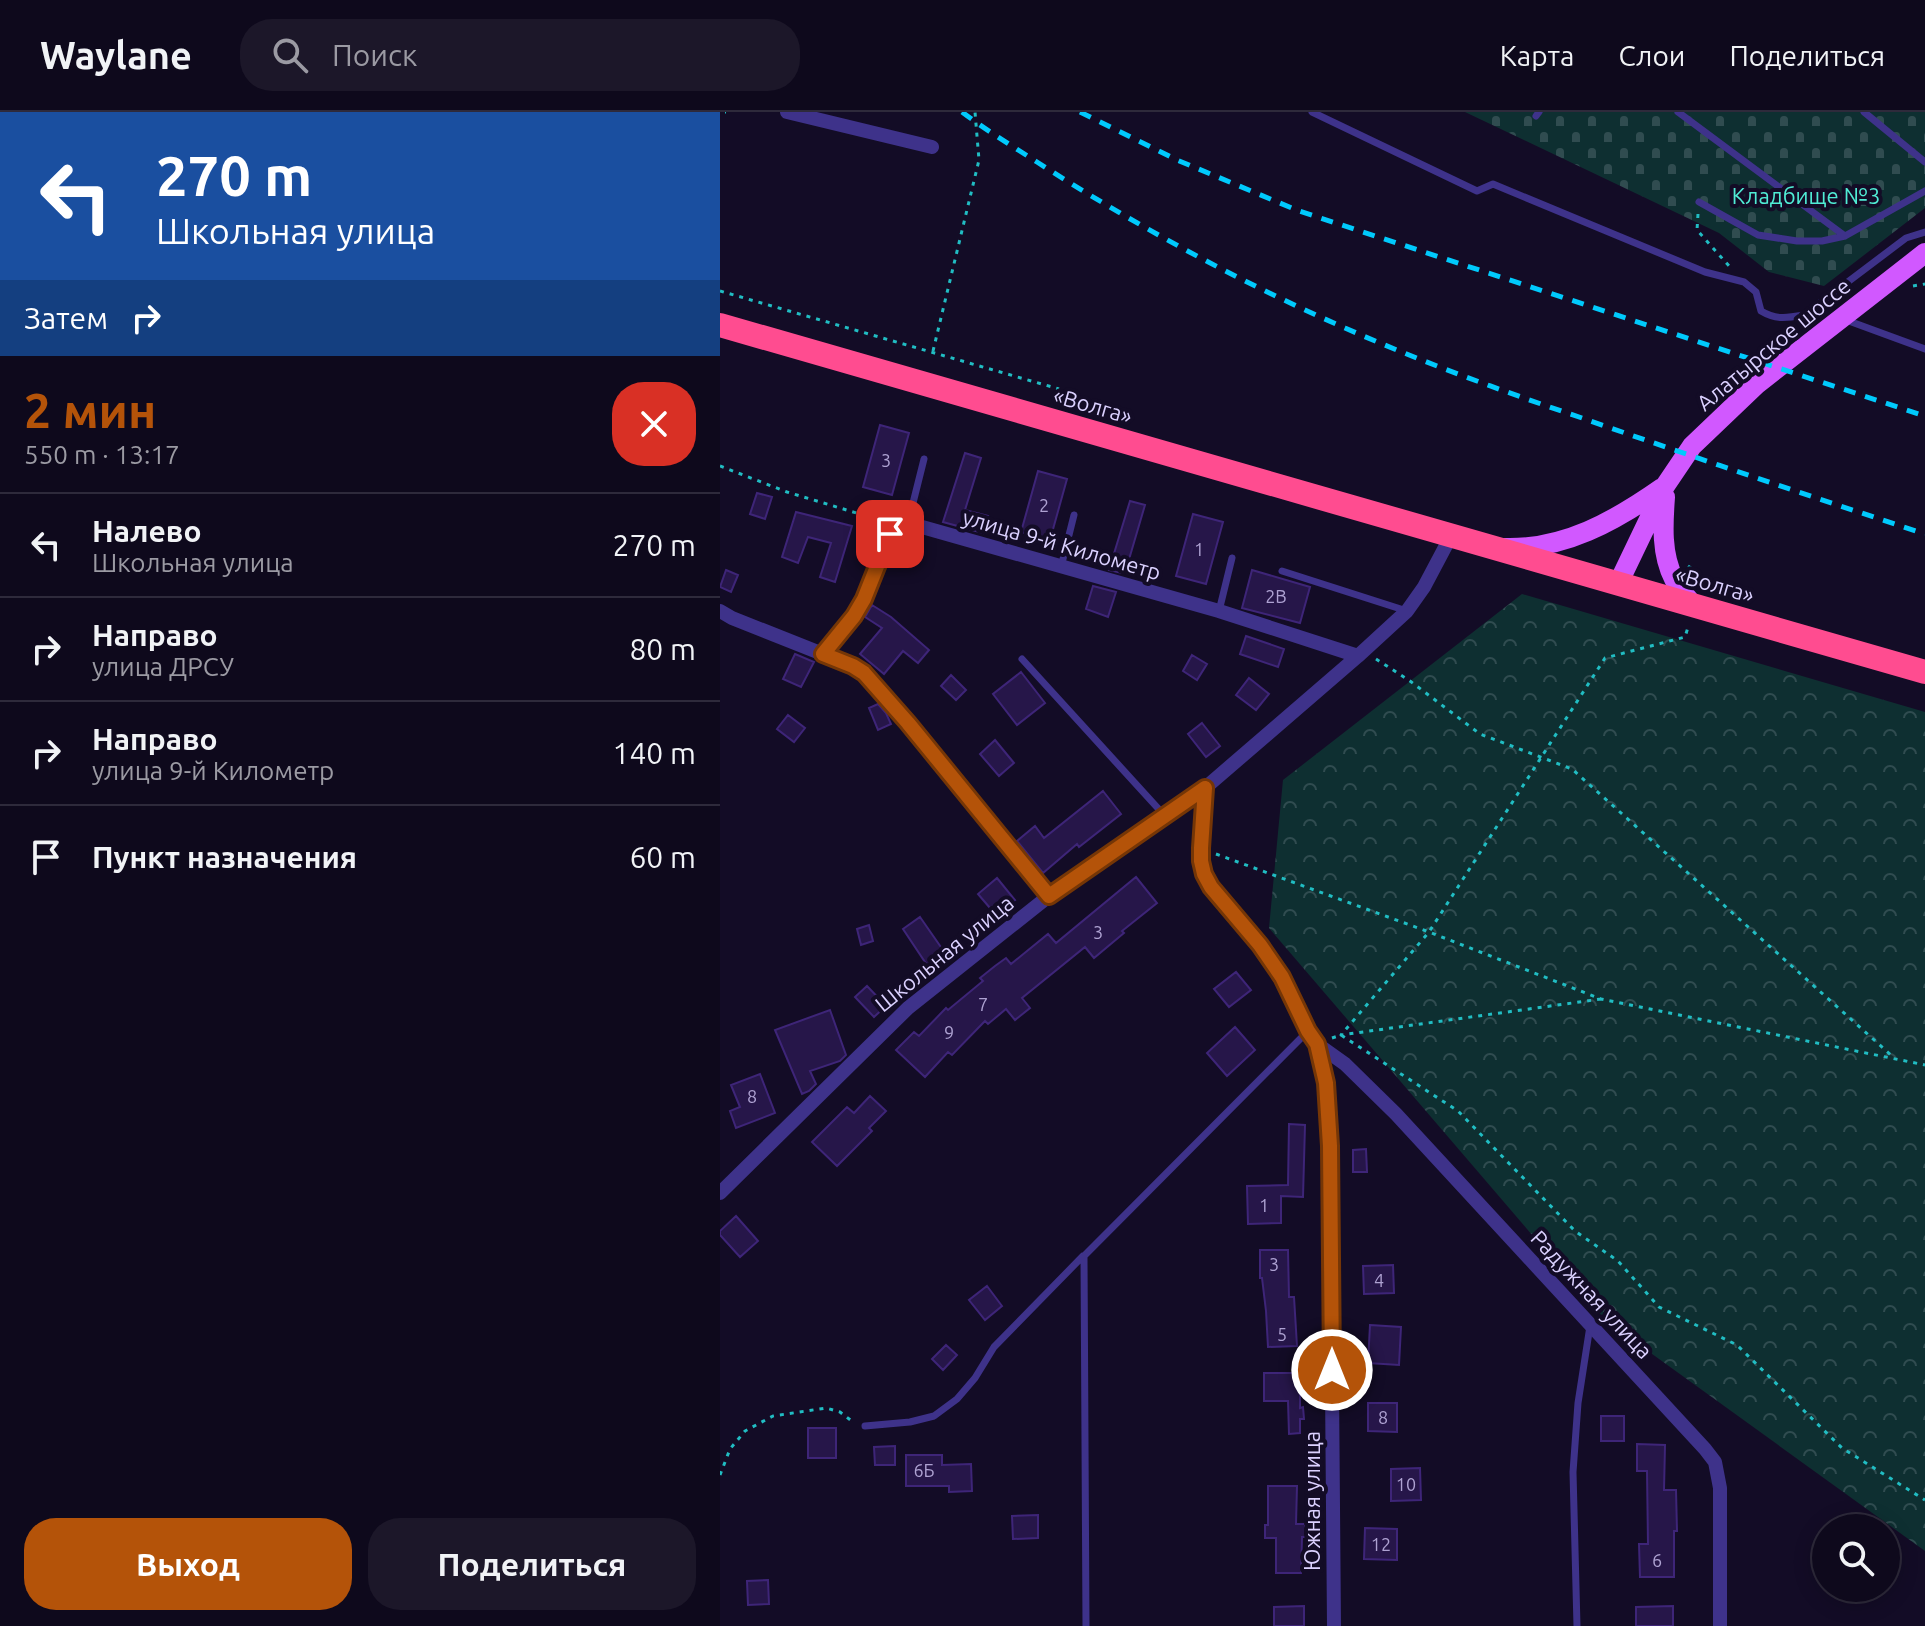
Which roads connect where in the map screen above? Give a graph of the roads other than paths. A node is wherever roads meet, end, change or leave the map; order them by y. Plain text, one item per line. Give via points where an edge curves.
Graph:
1 (787, 112) edge
2 (1312, 112) edge
3 (1678, 112) edge
4 (1864, 112) edge
5 (932, 147) dead end
6 (1925, 162) edge
7 (1925, 191) edge
8 (1699, 202) road end
9 (1925, 232) edge
10 (1845, 236) junction
11 (1925, 253) edge
12 (1840, 318) junction
13 (720, 325) edge
14 (1925, 349) edge
15 (924, 459) dead end
16 (1665, 486) junction
17 (1074, 515) dead end
18 (902, 524) junction
19 (1451, 536) junction
20 (1491, 547) junction
21 (1232, 558) dead end
22 (1060, 568) junction
23 (1282, 571) dead end
24 (1618, 584) junction
25 (1693, 606) junction
26 (720, 611) edge
27 (1219, 611) junction
28 (1407, 611) junction
29 (1361, 653) junction
30 (823, 654) junction
31 (1022, 659) dead end
32 (1925, 672) edge
33 (1205, 788) junction
34 (1165, 816) junction
35 (1049, 896) junction
36 (1308, 1031) junction
37 (1317, 1044) junction
38 (720, 1193) edge
39 (1084, 1256) junction
40 (1590, 1324) junction
41 (865, 1426) road end
42 (1086, 1626) edge
43 (1334, 1626) edge
44 (1577, 1626) edge
45 (1720, 1626) edge

1 - 5 street
2 - 9 lane via 1477,191 1493,184 1705,272 1744,282 1756,292 1761,311 1771,317 1804,315 1906,238
3 - 10 lane
4 - 6 lane
7 - 10 lane
8 - 10 lane via 1758,235 1797,241
11 - 12 main road, Алатырское шоссе
12 - 14 lane
12 - 16 main road, Алатырское шоссе via 1713,424
13 - 19 highway, «Волга»
15 - 18 lane
16 - 20 main road via 1578,536 1538,546
16 - 24 main road, Алатырское шоссе
16 - 25 main road via 1668,564
17 - 22 lane
18 - 22 street, улица 9-й Километр
18 - 30 street via 890,534 854,616
19 - 20 highway, «Волга»
19 - 28 street, Школьная улица
20 - 24 highway, «Волга»
21 - 27 lane
22 - 27 street, улица 9-й Километр
23 - 28 lane
24 - 25 highway, «Волга»
25 - 32 highway, «Волга»
26 - 30 street
27 - 29 street, улица 9-й Километр
28 - 29 street, Школьная улица
29 - 33 street, Школьная улица
30 - 35 street via 864,673
31 - 34 lane
33 - 34 street, Школьная улица
33 - 36 street, Южная улица via 1204,874 1282,977
34 - 35 street, Школьная улица
35 - 38 street, Школьная улица via 908,1008
36 - 37 street, Южная улица
36 - 39 lane
37 - 40 street, Радужная улица via 1396,1114
37 - 43 street, Южная улица via 1330,1146
39 - 41 lane via 994,1347 957,1399 934,1416
39 - 42 lane
40 - 44 lane via 1573,1472
40 - 45 street, Радужная улица via 1715,1462 1720,1488

